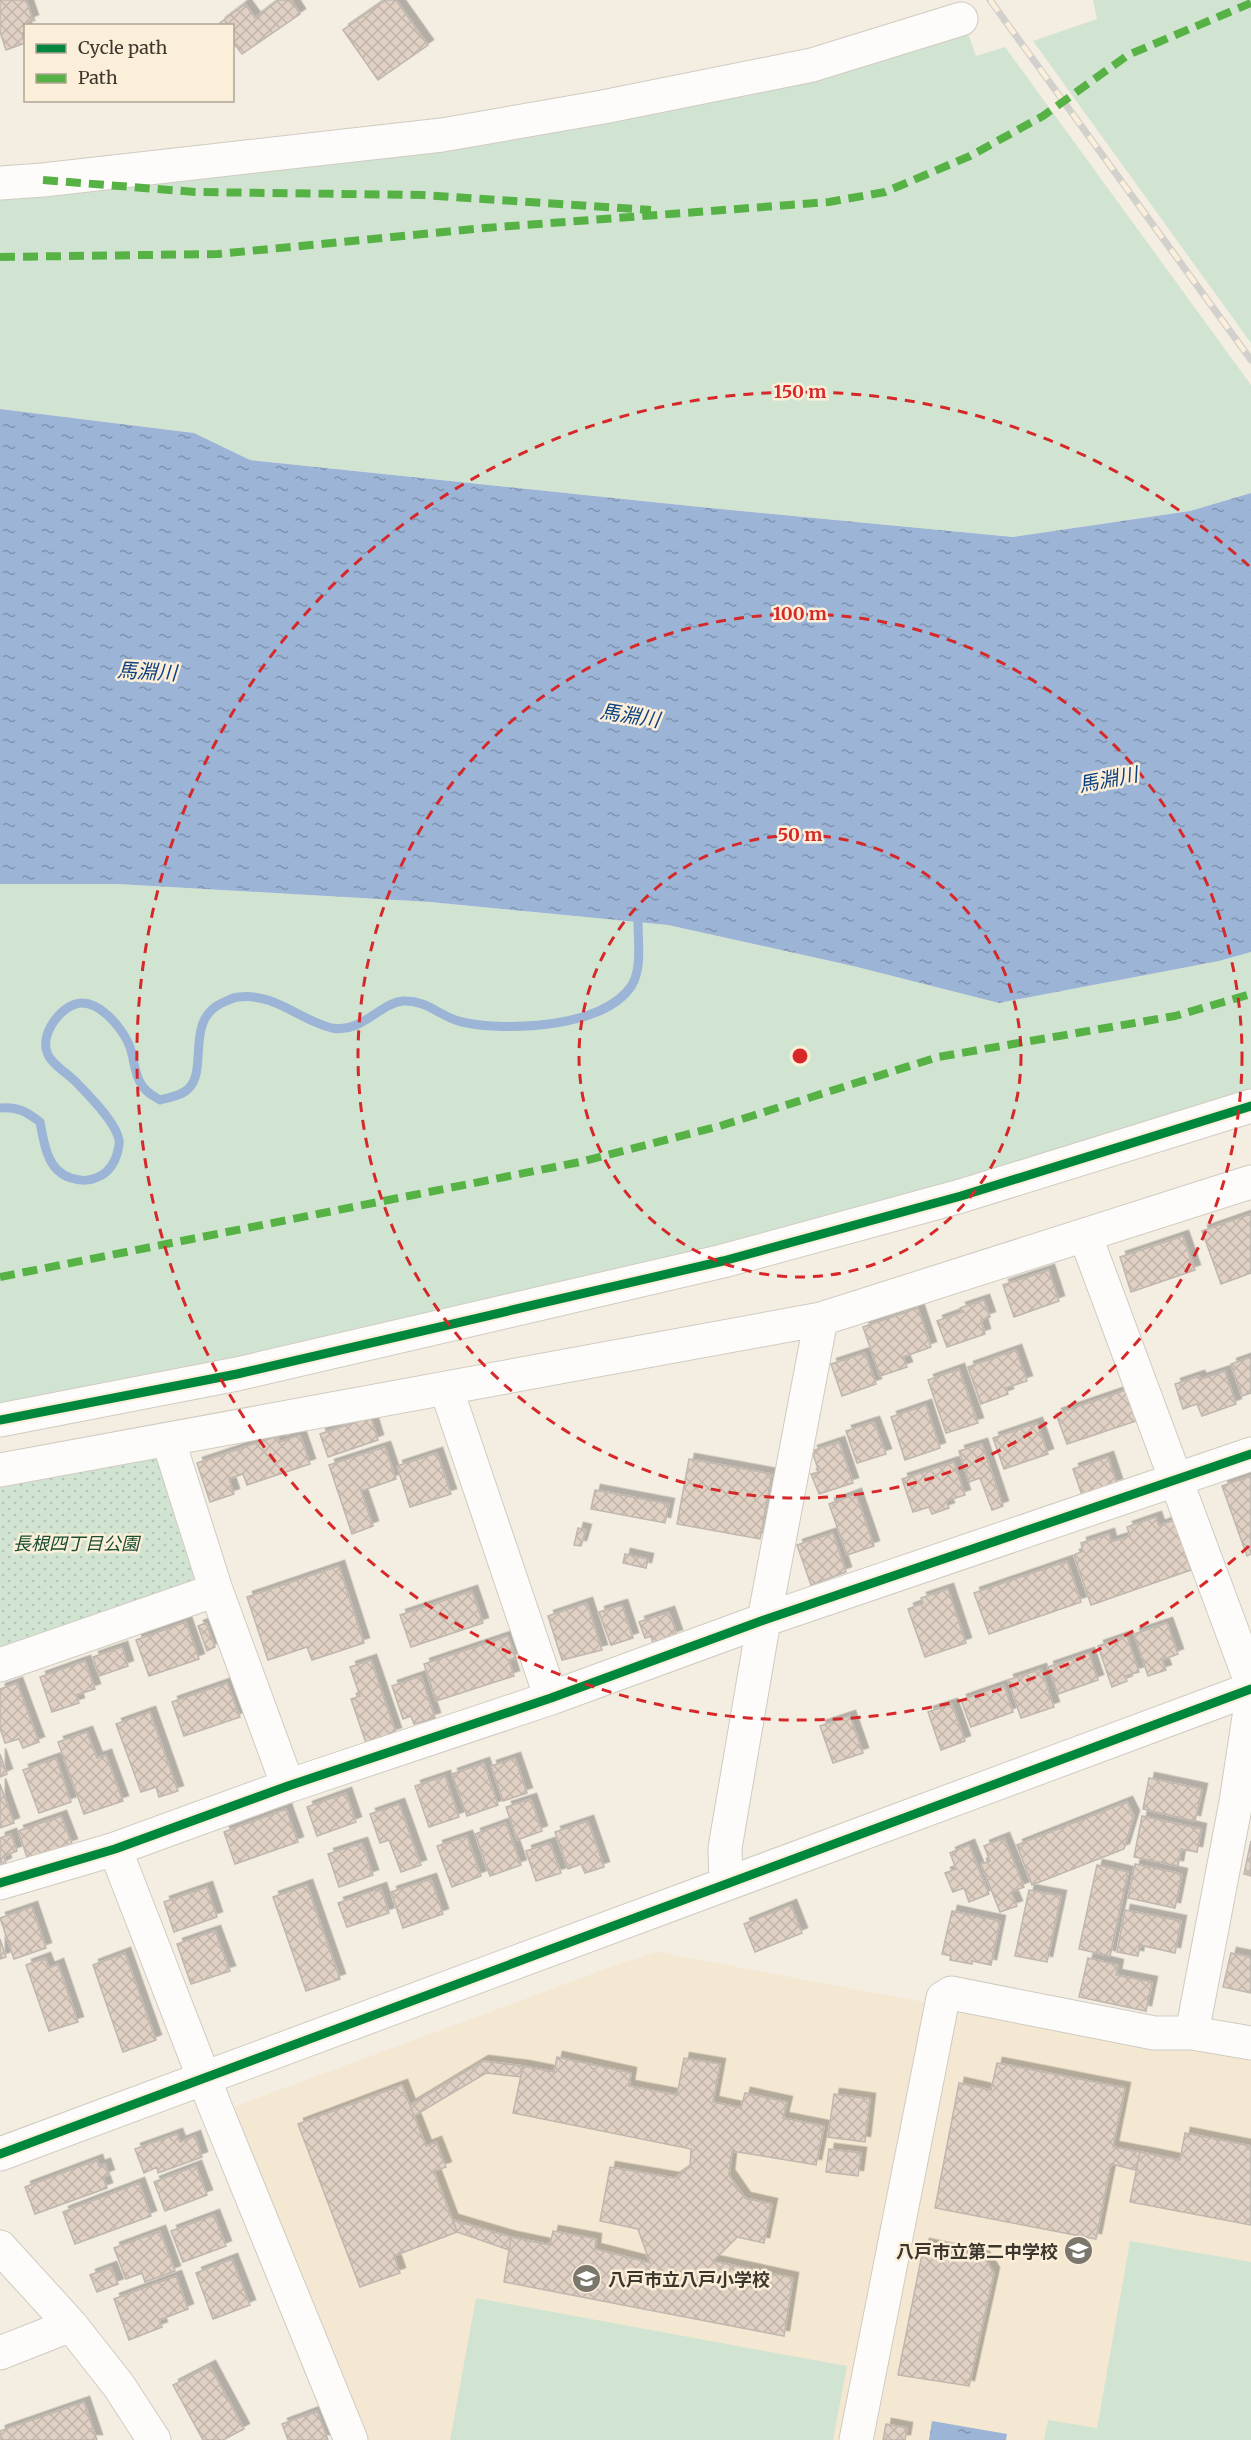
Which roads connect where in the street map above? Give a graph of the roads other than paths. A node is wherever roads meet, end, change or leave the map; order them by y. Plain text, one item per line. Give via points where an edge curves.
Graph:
1 (961, 19) dead end
2 (0, 183) edge
3 (1251, 1107) edge
4 (1251, 1182) edge
5 (1085, 1235) junction
6 (821, 1319) junction
7 (446, 1388) junction
8 (0, 1420) edge
9 (168, 1439) junction
10 (1251, 1454) edge
11 (0, 1470) edge
12 (1177, 1480) junction
13 (216, 1590) junction
14 (764, 1620) junction
15 (0, 1665) edge
16 (1251, 1682) edge
17 (1251, 1689) edge
18 (551, 1698) junction
19 (1251, 1704) edge
20 (288, 1786) junction
21 (1244, 1803) edge
22 (115, 1849) junction
23 (0, 1883) edge
24 (726, 1883) junction
25 (1192, 2032) junction
26 (1251, 2043) edge
27 (204, 2078) junction
28 (0, 2154) edge
29 (0, 2247) edge
30 (71, 2325) junction
31 (0, 2353) edge
32 (154, 2440) edge
33 (351, 2440) edge
34 (856, 2440) edge

1 - 2 street via 812,65 442,135
3 - 8 street via 961,1196 723,1261 237,1374
4 - 5 street
5 - 6 street
5 - 12 street
6 - 7 street
6 - 14 street
7 - 9 street
7 - 18 street
9 - 11 street
9 - 13 street
10 - 12 street
12 - 14 street
12 - 16 street
13 - 15 street
13 - 20 street
14 - 18 street
14 - 24 street via 725,1848
17 - 24 street
18 - 20 street
19 - 21 street
20 - 22 street
21 - 25 street
22 - 23 street
22 - 27 street
24 - 27 street
25 - 26 street
25 - 34 street via 1154,2033 951,1994 943,1998
27 - 28 street
27 - 33 street
29 - 30 street
30 - 31 street
30 - 32 street via 119,2386

